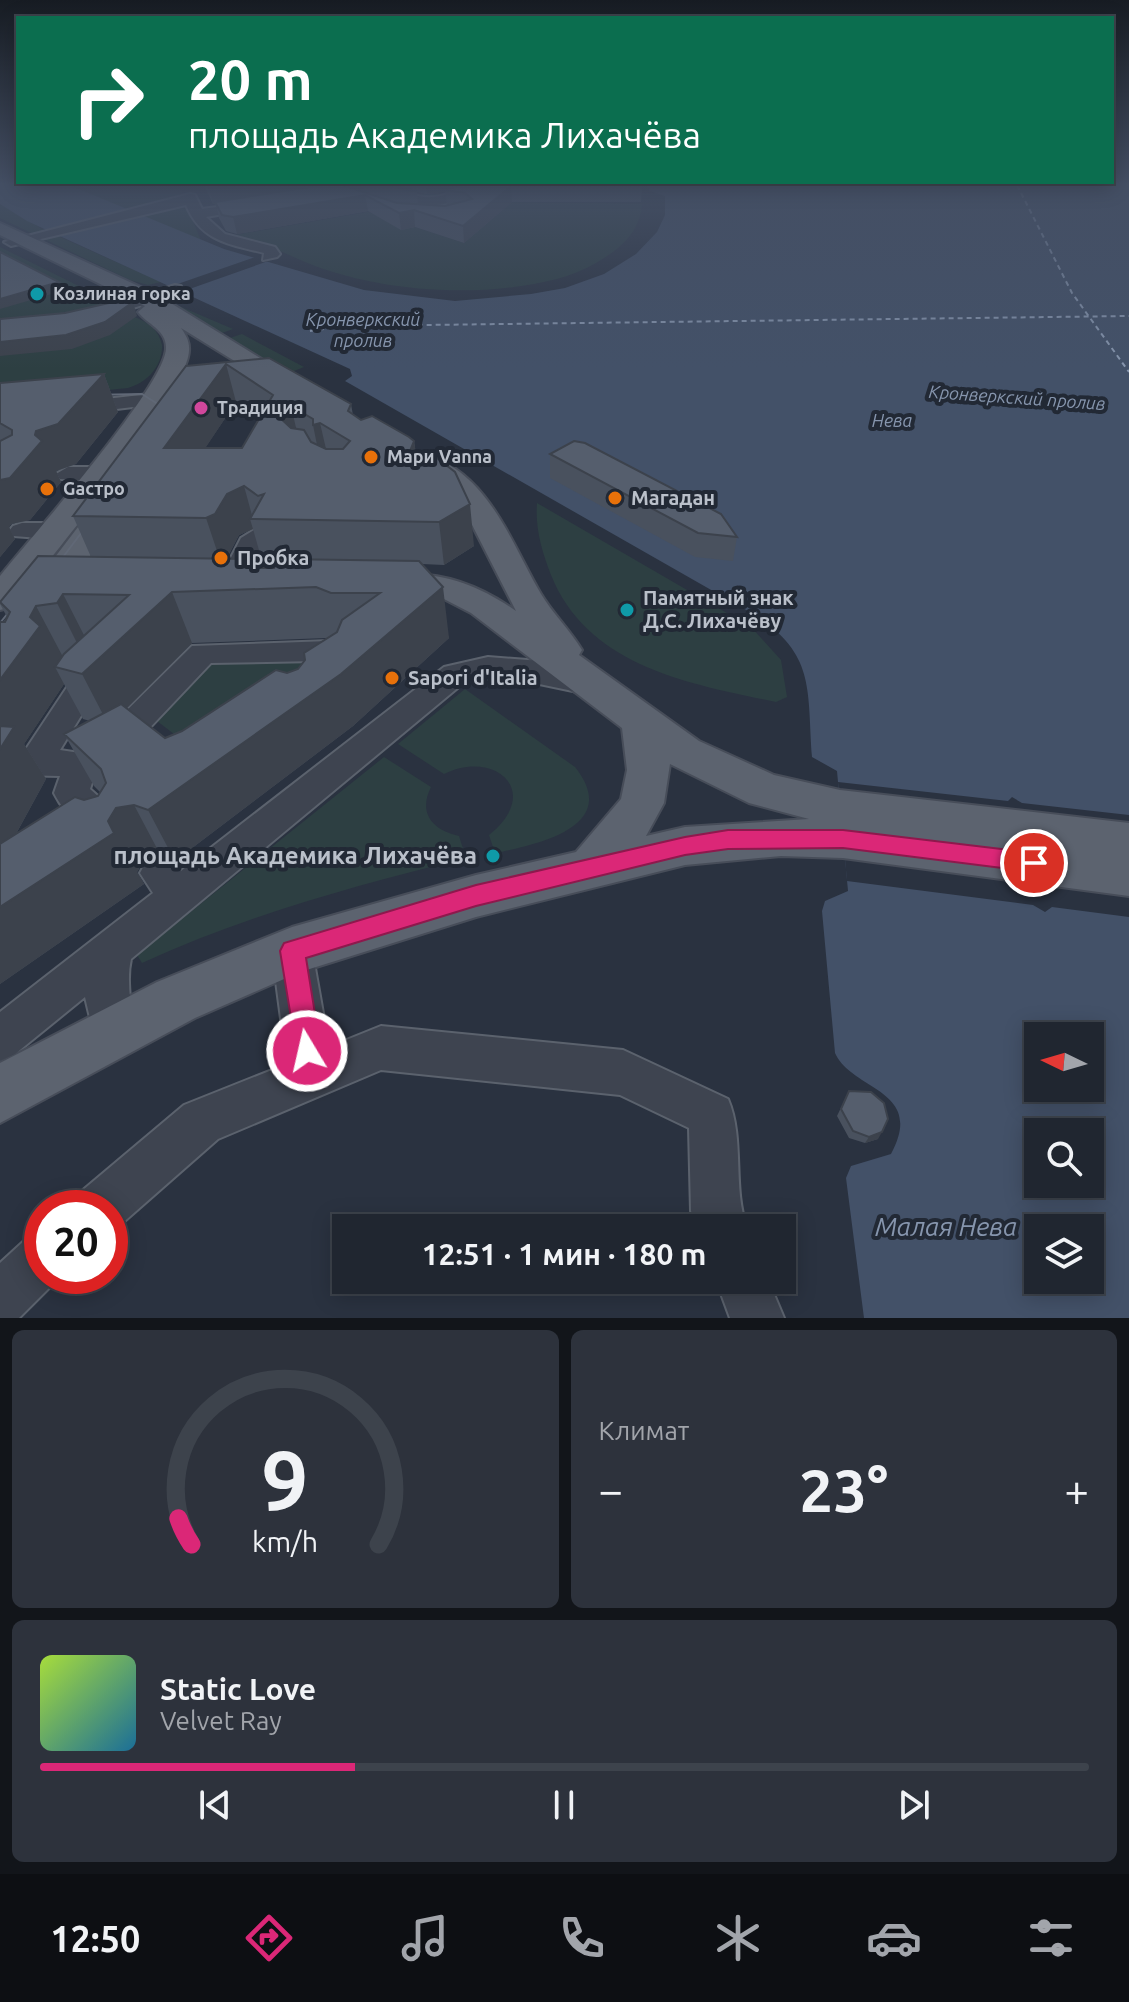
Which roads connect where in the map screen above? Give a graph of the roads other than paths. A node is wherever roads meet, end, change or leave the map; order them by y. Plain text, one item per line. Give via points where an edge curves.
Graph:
1 (34, 247) edge
2 (256, 247) edge
3 (268, 257) dead end
4 (175, 290) dead end
5 (147, 307) junction
6 (97, 312) edge
7 (188, 322) junction
8 (260, 387) edge
9 (301, 391) joint
10 (192, 394) junction
11 (149, 402) junction
12 (0, 406) edge
13 (0, 417) edge
14 (401, 449) edge
15 (68, 474) dead end
16 (99, 474) junction
17 (254, 538) edge
18 (56, 581) junction
19 (95, 581) edge
20 (232, 583) edge
21 (362, 586) edge
22 (8, 590) edge
23 (7, 661) edge
24 (75, 667) edge
25 (586, 678) junction
26 (314, 689) edge
27 (642, 723) junction
28 (162, 747) edge
29 (123, 749) junction
30 (81, 764) junction
31 (842, 823) junction
32 (101, 833) edge
33 (1129, 842) edge
34 (591, 868) junction
35 (1129, 875) edge
36 (113, 949) junction
37 (292, 951) junction
38 (112, 1032) junction
39 (0, 1039) edge
40 (311, 1077) junction
41 (0, 1094) edge
42 (122, 1190) edge
43 (717, 1214) edge
44 (24, 1276) edge
45 (748, 1294) edge
46 (0, 1299) edge
47 (757, 1318) edge

1 - 5 main road
2 - 3 street via 270,250
4 - 5 street
5 - 6 street
5 - 7 main road
5 - 11 main road via 173,328 180,349
7 - 9 main road
7 - 10 main road via 196,348
8 - 9 street
10 - 11 street
10 - 18 main road
11 - 12 street via 116,395
11 - 13 street
11 - 16 main road via 143,418
14 - 25 main road via 440,485 485,513 526,598
15 - 16 street
16 - 22 main road via 38,531
17 - 20 street
18 - 19 main road
18 - 22 main road
18 - 23 main road
21 - 25 main road via 450,588 484,605
24 - 30 street via 96,667 24,762
25 - 27 main road
25 - 36 street via 499,666 455,674 351,743 169,884
26 - 29 street via 336,674 329,651 203,653 125,733
27 - 31 main road via 717,771
27 - 34 main road via 652,763 647,792 634,817
28 - 29 street via 152,738
29 - 30 street
30 - 32 street via 71,793
31 - 33 main road
31 - 34 main road
31 - 35 main road
34 - 37 main road via 404,915
36 - 38 street via 104,998
36 - 39 street
37 - 38 main road
37 - 40 street
38 - 41 main road
40 - 42 street via 201,1122
40 - 43 street via 381,1048 623,1073 712,1115
44 - 46 street
45 - 47 street

